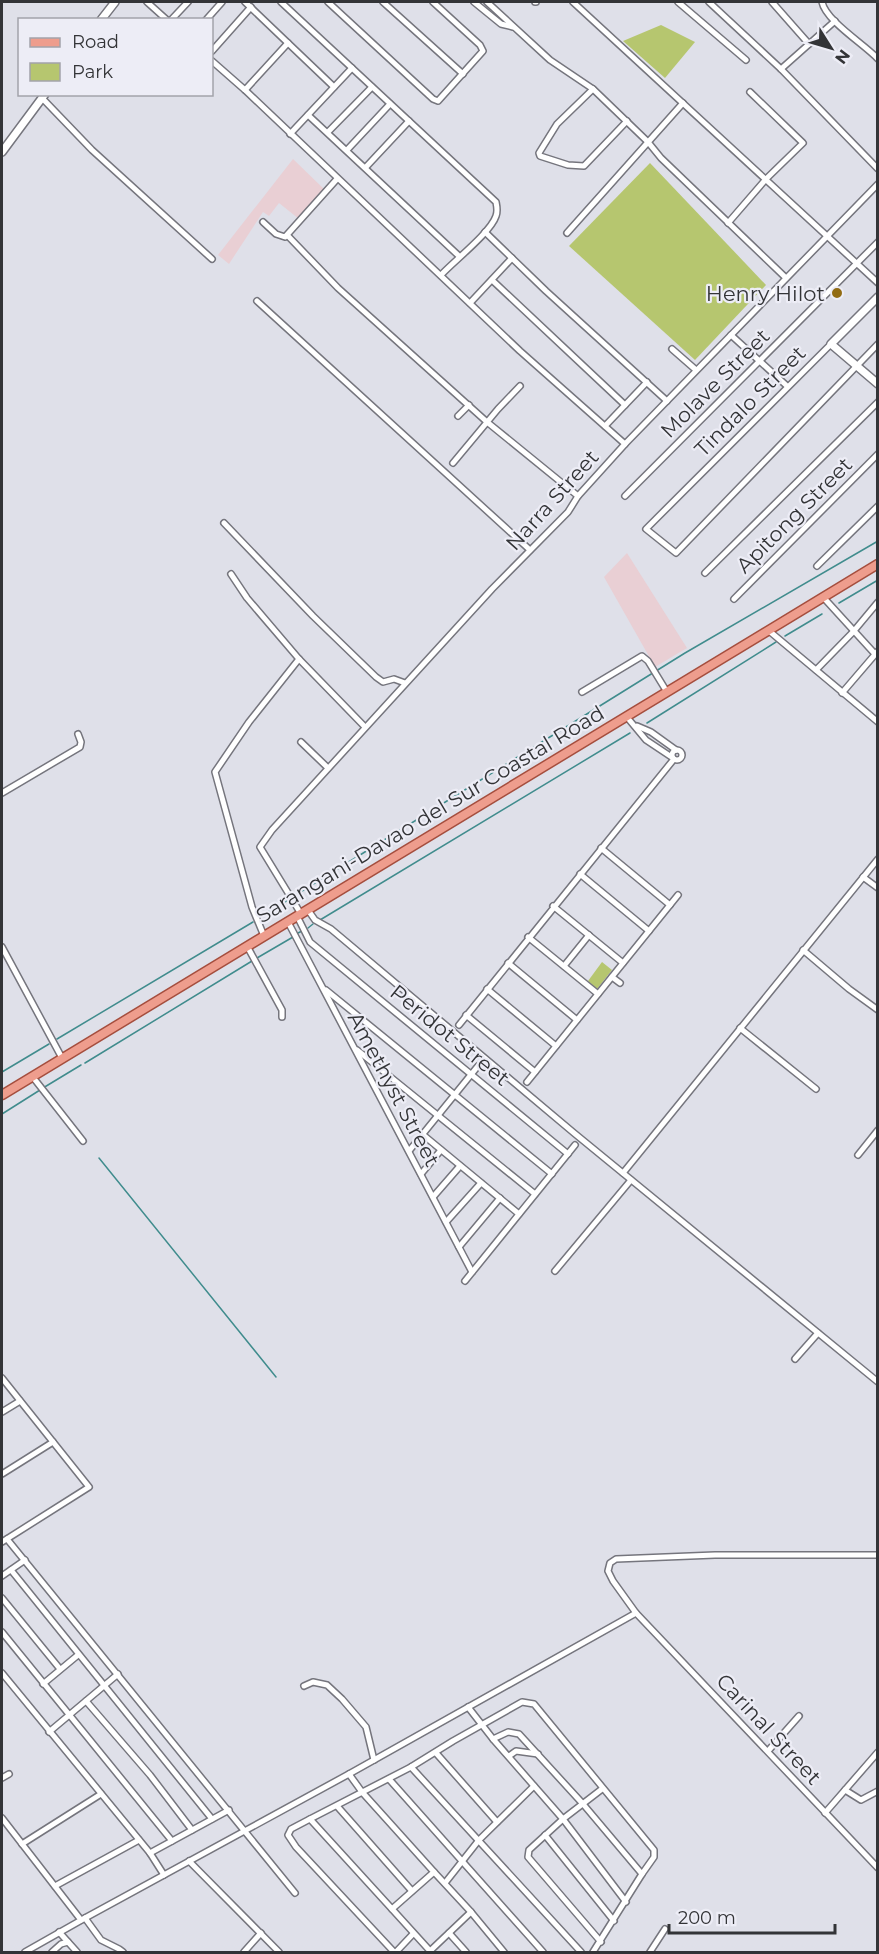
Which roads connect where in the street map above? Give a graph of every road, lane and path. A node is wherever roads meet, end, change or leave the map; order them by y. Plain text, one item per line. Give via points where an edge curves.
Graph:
1 (115, 2) edge
2 (188, 2) edge
3 (222, 2) edge
4 (245, 2) edge
5 (281, 2) edge
6 (328, 2) edge
7 (383, 2) edge
8 (433, 2) edge
9 (474, 2) edge
10 (487, 2) edge
11 (573, 2) edge
12 (678, 2) edge
13 (709, 2) edge
14 (822, 2) edge
15 (151, 3) edge
16 (776, 3) edge
17 (251, 7) junction
18 (103, 18) edge
19 (167, 18) edge
20 (171, 18) edge
21 (208, 18) edge
22 (504, 18) junction
23 (835, 21) junction
24 (505, 25) junction
25 (514, 27) junction
26 (288, 43) junction
27 (809, 44) junction
28 (213, 50) edge
29 (876, 55) edge
30 (746, 60) dead end
31 (213, 62) edge
32 (352, 68) junction
33 (782, 69) junction
34 (463, 74) junction
35 (334, 87) junction
36 (372, 87) junction
37 (592, 89) junction
38 (245, 90) junction
39 (750, 92) dead end
40 (43, 96) edge
41 (682, 103) junction
42 (390, 104) junction
43 (308, 115) junction
44 (409, 121) junction
45 (627, 121) junction
46 (328, 132) junction
47 (290, 134) junction
48 (648, 142) junction
49 (347, 150) junction
50 (2, 152) edge
51 (366, 167) junction
52 (878, 169) edge
53 (337, 179) junction
54 (766, 179) junction
55 (878, 184) edge
56 (262, 222) dead end
57 (728, 223) junction
58 (485, 232) junction
59 (567, 233) dead end
60 (826, 235) junction
61 (288, 236) junction
62 (878, 242) edge
63 (459, 256) junction
64 (512, 258) junction
65 (212, 259) dead end
66 (856, 263) junction
67 (441, 274) junction
68 (786, 278) junction
69 (492, 280) junction
70 (878, 283) edge
71 (878, 297) edge
72 (257, 301) dead end
73 (470, 303) junction
74 (731, 335) junction
75 (831, 344) junction
76 (878, 344) edge
77 (672, 349) dead end
78 (760, 362) junction
79 (857, 366) junction
80 (696, 370) junction
81 (647, 382) junction
82 (878, 384) edge
83 (520, 386) dead end
84 (787, 386) junction
85 (667, 401) junction
86 (878, 402) edge
87 (469, 405) junction
88 (625, 405) junction
89 (458, 416) dead end
90 (487, 422) junction
91 (605, 426) junction
92 (625, 444) junction
93 (878, 454) edge
94 (453, 463) dead end
95 (578, 496) junction
96 (625, 496) dead end
97 (878, 506) edge
98 (224, 523) dead end
99 (530, 550) junction
100 (878, 564) edge
101 (817, 566) dead end
102 (705, 573) dead end
103 (231, 574) dead end
104 (823, 597) junction
105 (734, 598) dead end
106 (878, 602) edge
107 (768, 630) junction
108 (853, 632) junction
109 (876, 652) edge
110 (299, 659) junction
111 (816, 670) junction
112 (405, 683) junction
113 (582, 692) dead end
114 (667, 692) junction
115 (842, 693) junction
116 (627, 716) junction
117 (878, 722) edge
118 (634, 725) junction
119 (365, 727) junction
120 (78, 734) dead end
121 (301, 742) dead end
122 (680, 749) junction
123 (673, 758) junction
124 (328, 768) junction
125 (2, 793) edge
126 (601, 848) junction
127 (878, 859) edge
128 (580, 874) junction
129 (863, 877) junction
130 (878, 888) edge
131 (678, 896) dead end
132 (670, 905) junction
133 (554, 906) junction
134 (302, 913) junction
135 (288, 922) junction
136 (649, 931) junction
137 (589, 935) junction
138 (264, 936) junction
139 (528, 937) junction
140 (310, 942) junction
141 (247, 946) junction
142 (2, 947) edge
143 (301, 947) junction
144 (803, 950) junction
145 (508, 963) junction
146 (623, 963) junction
147 (564, 966) junction
148 (612, 977) junction
149 (620, 983) dead end
150 (322, 987) junction
151 (487, 989) junction
152 (598, 994) junction
153 (878, 1010) edge
154 (466, 1015) junction
155 (282, 1017) dead end
156 (577, 1020) junction
157 (459, 1025) dead end
158 (740, 1028) junction
159 (556, 1046) junction
160 (354, 1048) junction
161 (62, 1058) junction
162 (478, 1066) dead end
163 (535, 1072) junction
164 (471, 1074) junction
165 (32, 1077) junction
166 (527, 1082) dead end
167 (816, 1089) dead end
168 (2, 1095) edge
169 (454, 1095) junction
170 (438, 1114) junction
171 (878, 1130) edge
172 (422, 1134) junction
173 (83, 1142) dead end
174 (575, 1146) dead end
175 (441, 1150) junction
176 (409, 1151) junction
177 (568, 1154) junction
178 (858, 1155) dead end
179 (460, 1166) junction
180 (623, 1173) junction
181 (421, 1174) junction
182 (552, 1174) junction
183 (631, 1179) junction
184 (482, 1183) junction
185 (535, 1194) junction
186 (433, 1197) junction
187 (500, 1198) junction
188 (519, 1214) junction
189 (446, 1222) junction
190 (459, 1247) junction
191 (555, 1271) dead end
192 (472, 1272) junction
193 (465, 1281) dead end
194 (818, 1333) junction
195 (795, 1359) dead end
196 (2, 1378) edge
197 (878, 1382) edge
198 (20, 1401) junction
199 (2, 1412) edge
200 (53, 1442) junction
201 (2, 1474) edge
202 (4, 1540) edge
203 (878, 1555) edge
204 (25, 1560) junction
205 (11, 1570) junction
206 (2, 1576) edge
207 (2, 1598) edge
208 (636, 1613) junction
209 (2, 1632) edge
210 (78, 1655) junction
211 (60, 1669) junction
212 (2, 1674) edge
213 (118, 1674) junction
214 (43, 1684) junction
215 (104, 1685) junction
216 (304, 1686) dead end
217 (86, 1701) junction
218 (468, 1707) junction
219 (69, 1715) junction
220 (799, 1716) dead end
221 (481, 1725) junction
222 (49, 1732) junction
223 (493, 1739) junction
224 (768, 1751) junction
225 (878, 1752) edge
226 (436, 1753) junction
227 (539, 1754) junction
228 (508, 1756) junction
229 (374, 1760) junction
230 (411, 1767) junction
231 (9, 1774) dead end
232 (349, 1774) junction
233 (2, 1778) edge
234 (389, 1779) junction
235 (534, 1786) junction
236 (602, 1789) junction
237 (845, 1790) junction
238 (878, 1791) edge
239 (362, 1792) junction
240 (101, 1794) junction
241 (583, 1804) junction
242 (337, 1806) junction
243 (229, 1810) junction
244 (825, 1813) junction
245 (2, 1818) edge
246 (212, 1819) junction
247 (310, 1819) junction
248 (563, 1819) junction
249 (497, 1822) junction
250 (192, 1830) junction
251 (244, 1830) junction
252 (545, 1835) junction
253 (139, 1840) junction
254 (479, 1840) junction
255 (172, 1841) junction
256 (22, 1844) junction
257 (150, 1853) junction
258 (189, 1861) junction
259 (464, 1861) junction
260 (878, 1868) edge
261 (434, 1872) junction
262 (642, 1874) junction
263 (164, 1875) junction
264 (445, 1883) junction
265 (55, 1886) junction
266 (412, 1891) junction
267 (296, 1893) dead end
268 (626, 1902) junction
269 (392, 1909) junction
270 (471, 1912) junction
271 (83, 1919) junction
272 (614, 1922) junction
273 (665, 1929) dead end
274 (59, 1932) junction
275 (261, 1933) junction
276 (449, 1933) junction
277 (413, 1934) junction
278 (601, 1941) junction
279 (68, 1942) junction
280 (430, 1952) edge
281 (25, 1953) edge
282 (52, 1953) edge
283 (77, 1953) edge
284 (123, 1953) edge
285 (244, 1953) edge
286 (279, 1953) edge
287 (395, 1953) edge
288 (466, 1953) edge
289 (504, 1953) edge
290 (543, 1953) edge
291 (581, 1953) edge
292 (593, 1953) edge
293 (651, 1953) edge

1 - 18 street
2 - 20 street
3 - 21 street
4 - 17 street
5 - 32 street
6 - 34 street via 436,101
7 - 34 street
8 - 34 street via 483,51
9 - 24 street
10 - 22 street
11 - 41 street
12 - 30 street
13 - 33 street
14 - 23 street
15 - 19 street
16 - 27 street
17 - 26 street
17 - 28 street
22 - 24 street
22 - 25 street
23 - 27 street
23 - 29 street
24 - 25 street
25 - 37 street via 550,60
26 - 35 street
26 - 38 street
27 - 33 street
31 - 38 street
32 - 35 street
32 - 36 street
33 - 52 street
35 - 43 street
36 - 42 street
36 - 46 street
37 - 45 street
37 - 45 street via 557,124 540,156 584,166
38 - 47 street
39 - 54 street via 803,143
40 - 50 street
40 - 65 street via 115,172
41 - 48 street
41 - 54 street
42 - 44 street
42 - 49 street
43 - 46 street
43 - 47 street
44 - 51 street
44 - 58 street via 495,202 497,216
45 - 48 street
46 - 49 street
47 - 53 street
48 - 57 street
48 - 59 street
49 - 51 street
51 - 63 street
53 - 61 street
53 - 67 street
54 - 57 street
54 - 60 street
55 - 60 street, Narra Street
56 - 61 street via 281,237
57 - 68 street
58 - 63 street
58 - 64 street
60 - 66 street
60 - 68 street, Narra Street
61 - 87 street via 339,288
62 - 66 street, Molave Street
63 - 67 street
64 - 69 street
64 - 81 street
66 - 70 street
66 - 78 street, Molave Street
67 - 73 street
68 - 74 street, Narra Street
69 - 73 street
69 - 88 street
71 - 75 street, Tindalo Street
72 - 99 street
73 - 91 street
74 - 78 street
74 - 80 street, Narra Street
75 - 79 street
75 - 84 street, Tindalo Street
76 - 79 street
77 - 80 street
78 - 84 street
78 - 96 street, Molave Street
79 - 82 street
79 - 84 street, Tindalo Street via 676,553 646,529
80 - 85 street, Narra Street
81 - 85 street
81 - 88 street
83 - 90 street
85 - 92 street, Narra Street
86 - 102 street
87 - 89 street
87 - 90 street
88 - 91 street
90 - 94 street
90 - 95 street
91 - 92 street
92 - 95 street, Narra Street
93 - 105 street, Apitong Street
95 - 99 street, Narra Street via 568,512
97 - 101 street
98 - 112 street via 376,677 383,682 394,679
99 - 112 street, Narra Street
100 - 104 main road, Sarangani-Davao del Sur Coastal Road
103 - 110 street
104 - 107 main road, Sarangani-Davao del Sur Coastal Road
104 - 108 street
106 - 108 street
107 - 111 street
107 - 114 main road, Sarangani-Davao del Sur Coastal Road
108 - 109 street
108 - 111 street
109 - 115 street
110 - 119 street
110 - 138 street via 215,772 252,907
111 - 115 street
112 - 119 street, Narra Street
113 - 114 street via 639,656 646,658
114 - 116 main road, Sarangani-Davao del Sur Coastal Road
115 - 117 street
116 - 118 street
116 - 134 main road, Sarangani-Davao del Sur Coastal Road
118 - 122 street
118 - 123 street via 646,740
119 - 124 street, Narra Street
120 - 125 street via 80,747
121 - 124 street
122 - 123 street via 672,753
122 - 123 street via 682,758
123 - 126 street
124 - 134 street, Narra Street via 260,847
126 - 128 street
126 - 132 street
127 - 129 street
128 - 133 street
128 - 136 street
129 - 130 street
129 - 144 street
131 - 132 street
132 - 136 street
133 - 137 street
133 - 139 street
134 - 135 main road, Sarangani-Davao del Sur Coastal Road
134 - 140 street
134 - 180 street via 332,928
135 - 138 main road, Sarangani-Davao del Sur Coastal Road
135 - 143 street, Amethyst Street
136 - 146 street
137 - 146 street
137 - 147 street
138 - 141 main road, Sarangani-Davao del Sur Coastal Road
139 - 145 street
139 - 147 street
140 - 143 street
140 - 164 street, Peridot Street
141 - 155 street via 282,1010
141 - 161 main road, Sarangani-Davao del Sur Coastal Road
142 - 161 street
143 - 150 street, Amethyst Street
144 - 153 street
144 - 158 street
145 - 151 street
145 - 156 street
146 - 148 street
147 - 152 street
148 - 149 street
148 - 152 street
150 - 160 street, Amethyst Street
150 - 169 street
151 - 154 street
151 - 159 street
152 - 156 street
154 - 157 street
154 - 163 street
156 - 159 street
158 - 167 street
158 - 180 street
159 - 163 street
160 - 170 street
160 - 176 street, Amethyst Street
161 - 165 main road, Sarangani-Davao del Sur Coastal Road
162 - 164 street
163 - 166 street
164 - 169 street
164 - 177 street, Peridot Street
165 - 168 main road, Sarangani-Davao del Sur Coastal Road
165 - 173 street
169 - 170 street
169 - 182 street
170 - 172 street
170 - 185 street
171 - 178 street
172 - 175 street
172 - 176 street
174 - 177 street
175 - 179 street
175 - 181 street
176 - 181 street, Amethyst Street
177 - 182 street
179 - 184 street
179 - 186 street
180 - 183 street
181 - 186 street, Amethyst Street
182 - 185 street
183 - 191 street
183 - 194 street
184 - 187 street
184 - 189 street
185 - 188 street
186 - 189 street, Amethyst Street
187 - 188 street
187 - 190 street
188 - 192 street
189 - 190 street, Amethyst Street
190 - 192 street, Amethyst Street
192 - 193 street
194 - 195 street
194 - 197 street
196 - 198 street
198 - 199 street
198 - 200 street
200 - 201 street
200 - 202 street via 89,1487
202 - 204 street
203 - 208 street, Carinal Street via 616,1559 608,1571
204 - 205 street
204 - 213 street
205 - 206 street
205 - 210 street
207 - 211 street
208 - 218 street
208 - 224 street, Carinal Street
209 - 214 street
210 - 211 street
210 - 215 street
211 - 214 street
212 - 222 street
213 - 215 street
213 - 243 street
214 - 219 street
215 - 217 street
215 - 246 street
216 - 229 street via 327,1685 342,1699 366,1727
217 - 219 street
217 - 250 street
218 - 221 street
218 - 229 street
219 - 222 street
219 - 255 street
220 - 224 street
221 - 223 street
221 - 226 street
221 - 236 street via 522,1702 534,1704
222 - 240 street
223 - 227 street via 515,1732
223 - 228 street
224 - 244 street, Carinal Street
225 - 237 street
226 - 230 street
226 - 249 street
227 - 228 street via 516,1751
227 - 241 street
228 - 235 street
229 - 232 street
230 - 234 street
230 - 254 street
231 - 233 street
232 - 239 street
232 - 251 street
234 - 239 street
234 - 259 street
235 - 248 street
235 - 249 street
236 - 241 street
236 - 262 street via 654,1850 654,1857
237 - 238 street via 861,1800
237 - 244 street
239 - 242 street
239 - 261 street
240 - 253 street
240 - 256 street
241 - 248 street
241 - 262 street
242 - 247 street
242 - 266 street
243 - 246 street
243 - 251 street
244 - 260 street, Carinal Street
245 - 256 street
246 - 250 street
247 - 269 street
247 - 287 street via 291,1829 288,1835
248 - 252 street
248 - 268 street
249 - 254 street
250 - 255 street
251 - 258 street
251 - 267 street
252 - 272 street
252 - 278 street via 529,1850 528,1857
253 - 257 street
253 - 265 street
254 - 259 street
254 - 291 street
255 - 257 street
256 - 265 street
257 - 263 street
258 - 263 street
258 - 275 street
259 - 264 street
259 - 290 street
261 - 264 street
261 - 266 street
262 - 268 street
263 - 271 street
264 - 270 street
265 - 271 street
266 - 269 street
268 - 272 street
269 - 277 street
270 - 276 street
270 - 289 street
271 - 274 street
271 - 284 street via 101,1940
272 - 278 street
273 - 293 street
274 - 279 street
274 - 281 street
275 - 285 street
275 - 286 street
276 - 280 street
276 - 288 street
277 - 280 street
277 - 287 street
278 - 292 street
279 - 282 street
279 - 283 street

